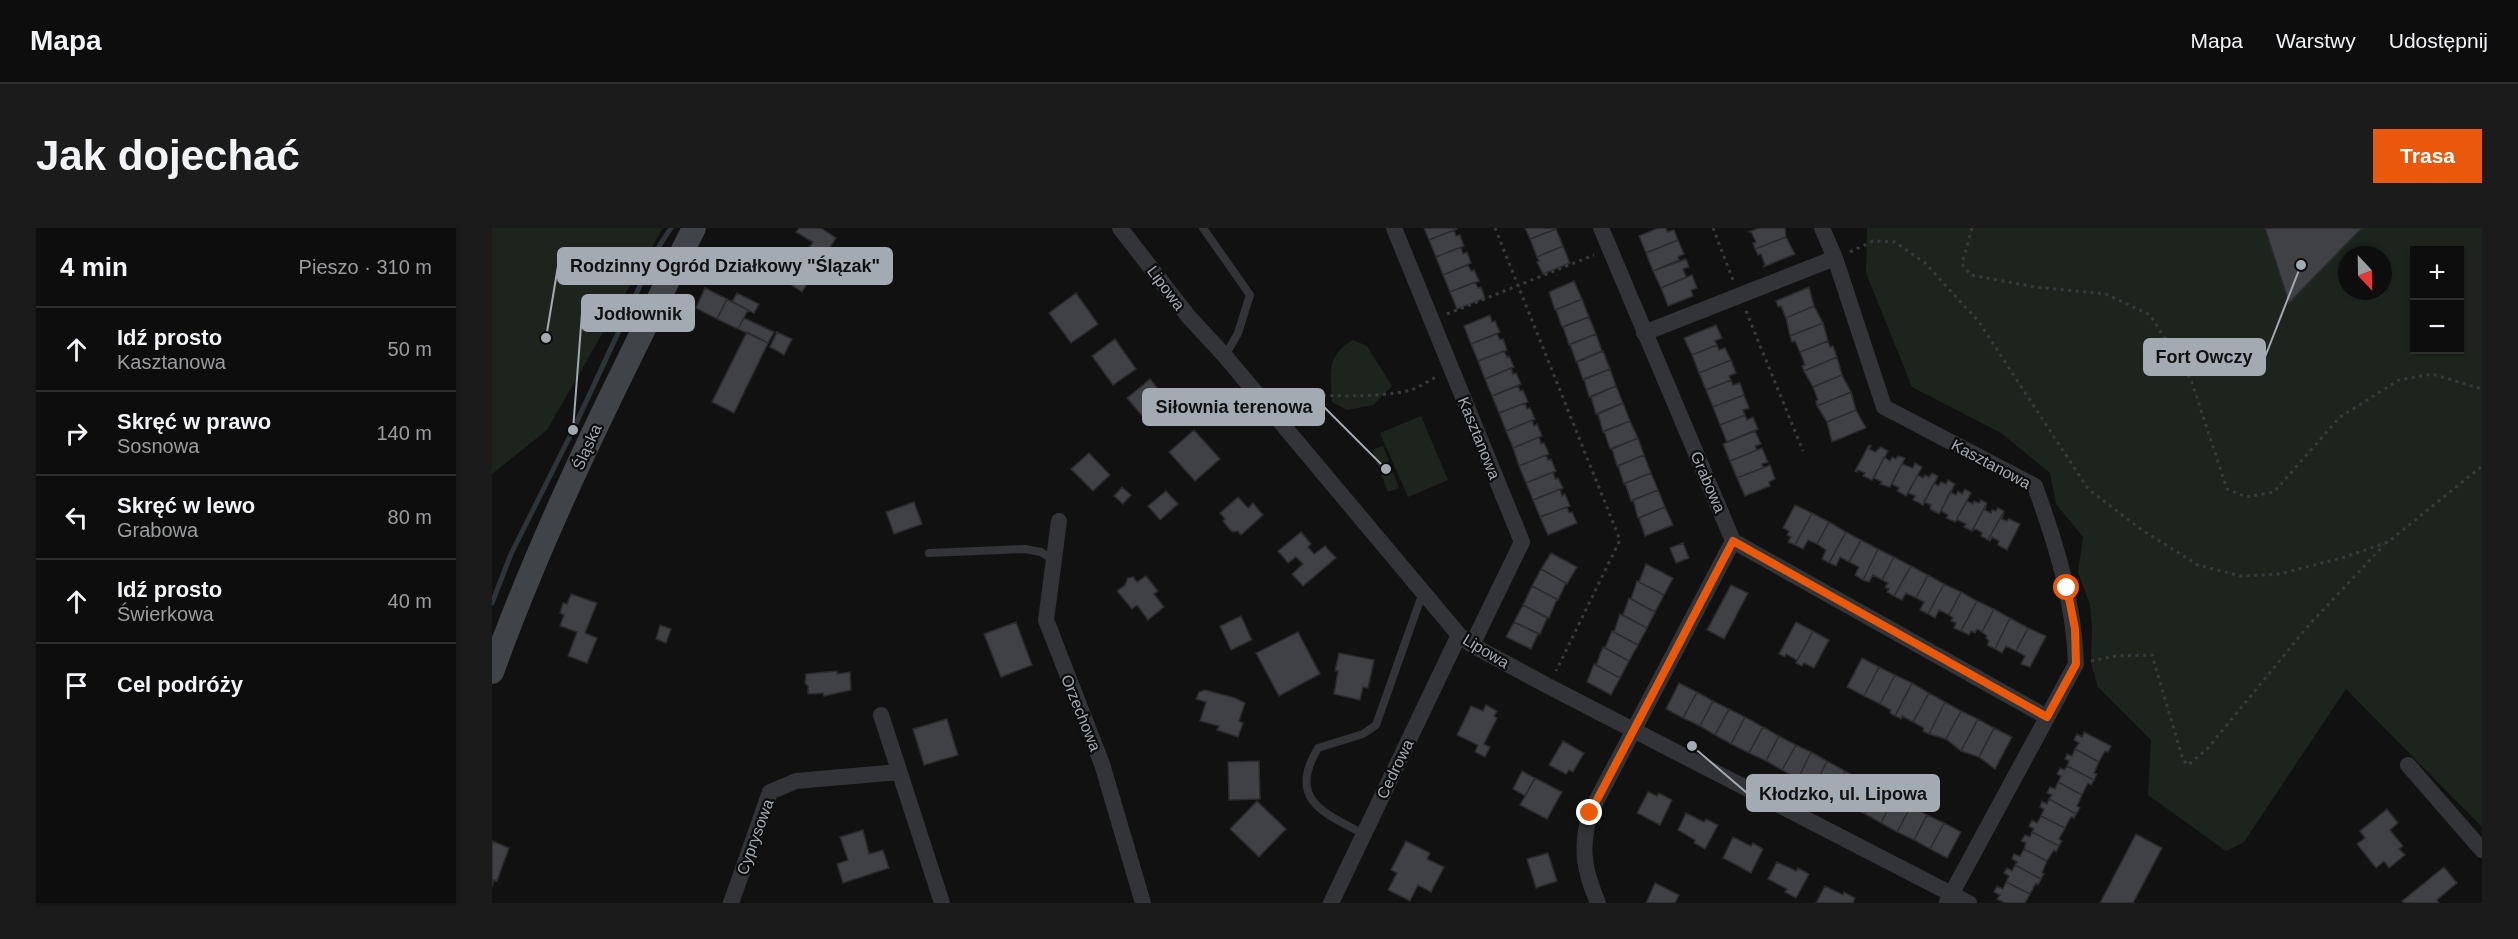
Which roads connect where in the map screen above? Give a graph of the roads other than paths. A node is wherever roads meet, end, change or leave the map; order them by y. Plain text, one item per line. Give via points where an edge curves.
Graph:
1 (694, 228) edge
2 (1120, 228) edge
3 (1203, 228) edge
4 (1394, 228) edge
5 (1601, 228) edge
6 (1822, 228) edge
7 (1835, 258) junction
8 (1644, 333) junction
9 (1224, 356) junction
10 (1059, 521) dead end
11 (1733, 541) junction
12 (929, 553) dead end
13 (1053, 560) junction
14 (1423, 592) junction
15 (1466, 640) junction
16 (492, 672) edge
17 (881, 716) dead end
18 (2047, 717) junction
19 (1634, 729) junction
20 (2408, 765) dead end
21 (899, 772) junction
22 (1364, 834) junction
23 (2482, 850) edge
24 (1949, 898) edge
25 (731, 903) edge
26 (942, 903) edge
27 (1143, 903) edge
28 (1331, 903) edge
29 (1598, 903) edge
30 (1969, 903) edge

1 - 16 street, Śląska via 602,413 512,614
2 - 9 street, Lipowa
3 - 9 lane via 1250,296 1238,333
4 - 15 street, Kasztanowa via 1522,542
5 - 8 street, Grabowa
6 - 7 street, Kasztanowa
7 - 8 street
7 - 18 street, Kasztanowa via 1884,407 2035,486 2060,555 2075,629 2076,664
8 - 11 street, Grabowa
9 - 14 street, Lipowa
10 - 13 street, Orzechowa
11 - 18 street
11 - 19 street
12 - 13 lane via 1025,549 1041,552
13 - 27 street, Orzechowa via 1046,620 1102,764
14 - 15 street, Lipowa
14 - 22 lane via 1376,725 1363,734 1318,748 1310,762 1306,790 1316,805
15 - 19 street, Lipowa
15 - 22 street, Cedrowa
17 - 21 street
18 - 24 street
19 - 24 street, Lipowa
19 - 29 street via 1590,813 1583,838 1587,877
20 - 23 street
21 - 25 street, Cyprysowa via 796,781 770,792
21 - 26 street
22 - 28 street, Cedrowa
24 - 30 street, Lipowa

